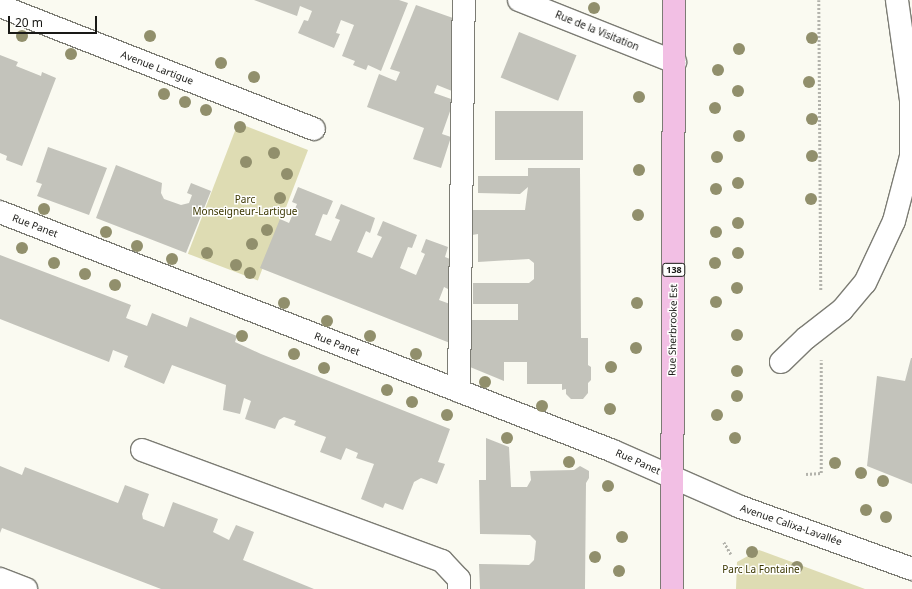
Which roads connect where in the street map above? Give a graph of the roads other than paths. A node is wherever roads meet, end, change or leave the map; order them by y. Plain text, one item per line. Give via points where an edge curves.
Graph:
1 (464, 0) edge
2 (519, 0) edge
3 (674, 0) edge
4 (897, 0) edge
5 (0, 6) edge
6 (676, 62) junction
7 (314, 129) dead end
8 (0, 212) edge
9 (781, 362) dead end
10 (459, 391) junction
11 (142, 450) dead end
12 (672, 477) junction
13 (912, 569) edge
14 (0, 579) edge
15 (26, 589) edge
16 (459, 589) edge
17 (672, 589) edge

1 - 10 street
2 - 6 street, Rue de la Visitation
3 - 6 main road, Rue Sherbrooke Est / 138
4 - 9 street via 911,100 911,156 894,221 865,283 842,310
5 - 7 street, Avenue Lartigue
6 - 12 main road, Rue Sherbrooke Est / 138
8 - 10 street, Rue Panet
10 - 12 street, Rue Panet via 613,451
11 - 16 street via 442,561 459,579
12 - 13 street, Avenue Calixa-Lavallée via 738,506
12 - 17 main road, Rue Sherbrooke Est / 138
14 - 15 street

